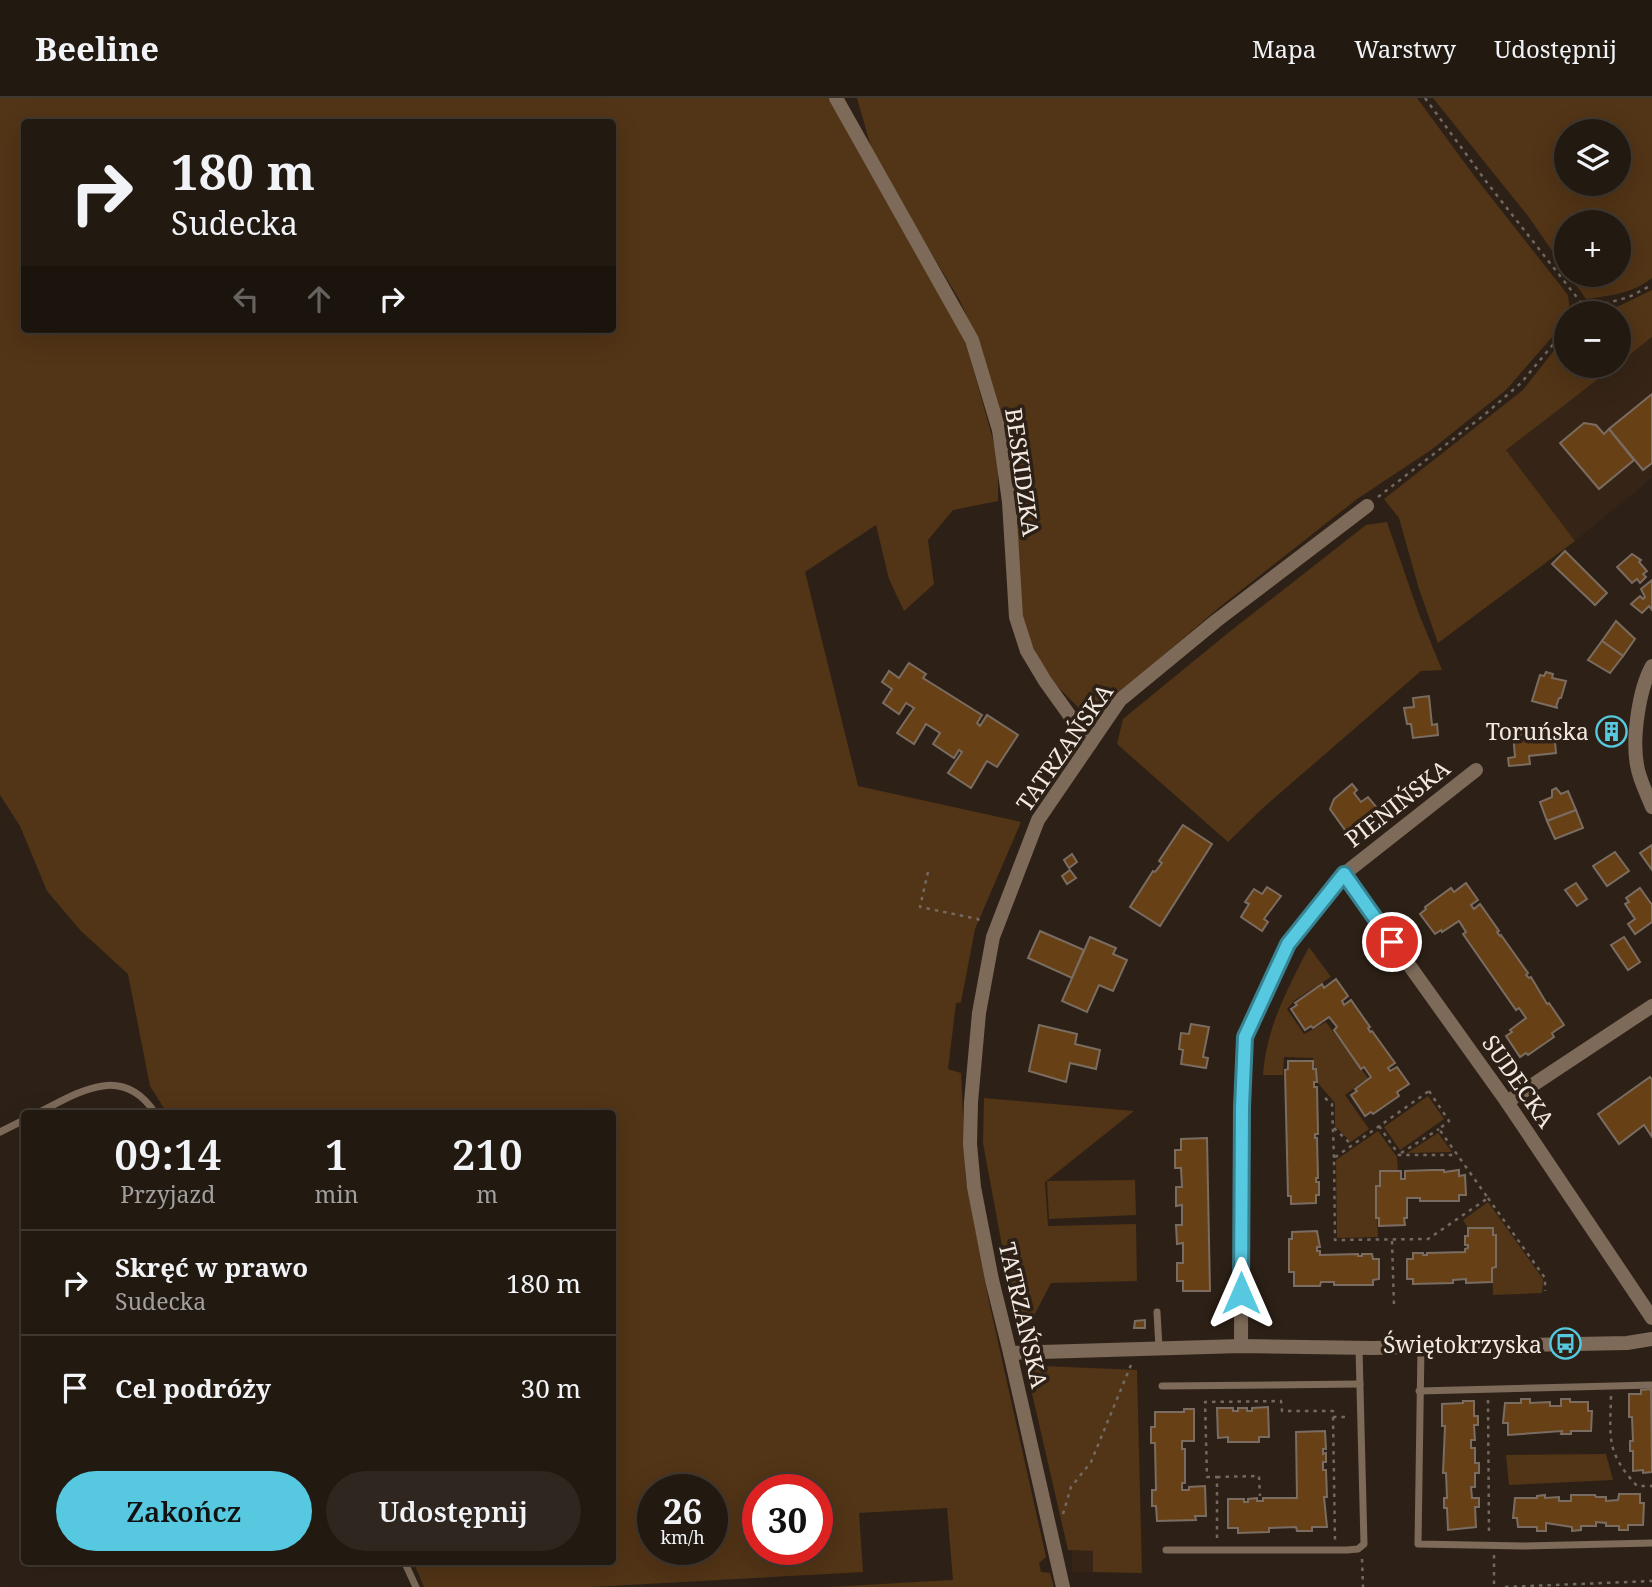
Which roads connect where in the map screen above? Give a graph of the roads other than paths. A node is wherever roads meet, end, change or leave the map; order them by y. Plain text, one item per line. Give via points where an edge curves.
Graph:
1 (836, 98) edge
2 (1367, 506) road end
3 (1652, 666) edge
4 (1090, 744) junction
5 (1476, 770) dead end
6 (1652, 807) edge
7 (1344, 874) junction
8 (1652, 1006) edge
9 (1507, 1102) junction
10 (44, 1110) edge
11 (152, 1110) edge
12 (21, 1122) edge
13 (0, 1132) edge
14 (1157, 1312) dead end
15 (1652, 1318) edge
16 (1652, 1339) edge
17 (1241, 1346) junction
18 (1421, 1347) junction
19 (1359, 1348) junction
20 (1158, 1349) junction
21 (1010, 1353) junction
22 (1360, 1384) junction
23 (1652, 1385) edge
24 (1162, 1386) dead end
25 (1419, 1391) junction
26 (1652, 1543) edge
27 (1166, 1550) dead end
28 (406, 1565) edge
29 (416, 1587) edge
30 (1063, 1587) edge

1 - 4 street, BESKIDZKA via 972,340 999,430 1016,617 1027,651
2 - 4 street, TATRZAŃSKA via 1120,700
3 - 6 street via 1644,680 1637,722 1637,765
4 - 21 street, TATRZAŃSKA via 1038,820 993,937 979,1013 970,1144 982,1234
5 - 7 street, PIENIŃSKA
7 - 9 street, SUDECKA
7 - 17 street, PIENIŃSKA via 1288,944 1245,1037
8 - 9 street
9 - 15 street, SUDECKA
10 - 11 lane via 84,1089 113,1084 136,1092
12 - 13 lane
14 - 20 lane
16 - 18 street
17 - 19 street
17 - 20 street
18 - 19 street
18 - 25 lane
19 - 22 lane
20 - 21 street
21 - 30 street, TATRZAŃSKA
22 - 24 lane
22 - 27 lane via 1364,1544 1358,1549 1335,1550
23 - 25 lane
25 - 26 lane via 1418,1544
28 - 29 lane

